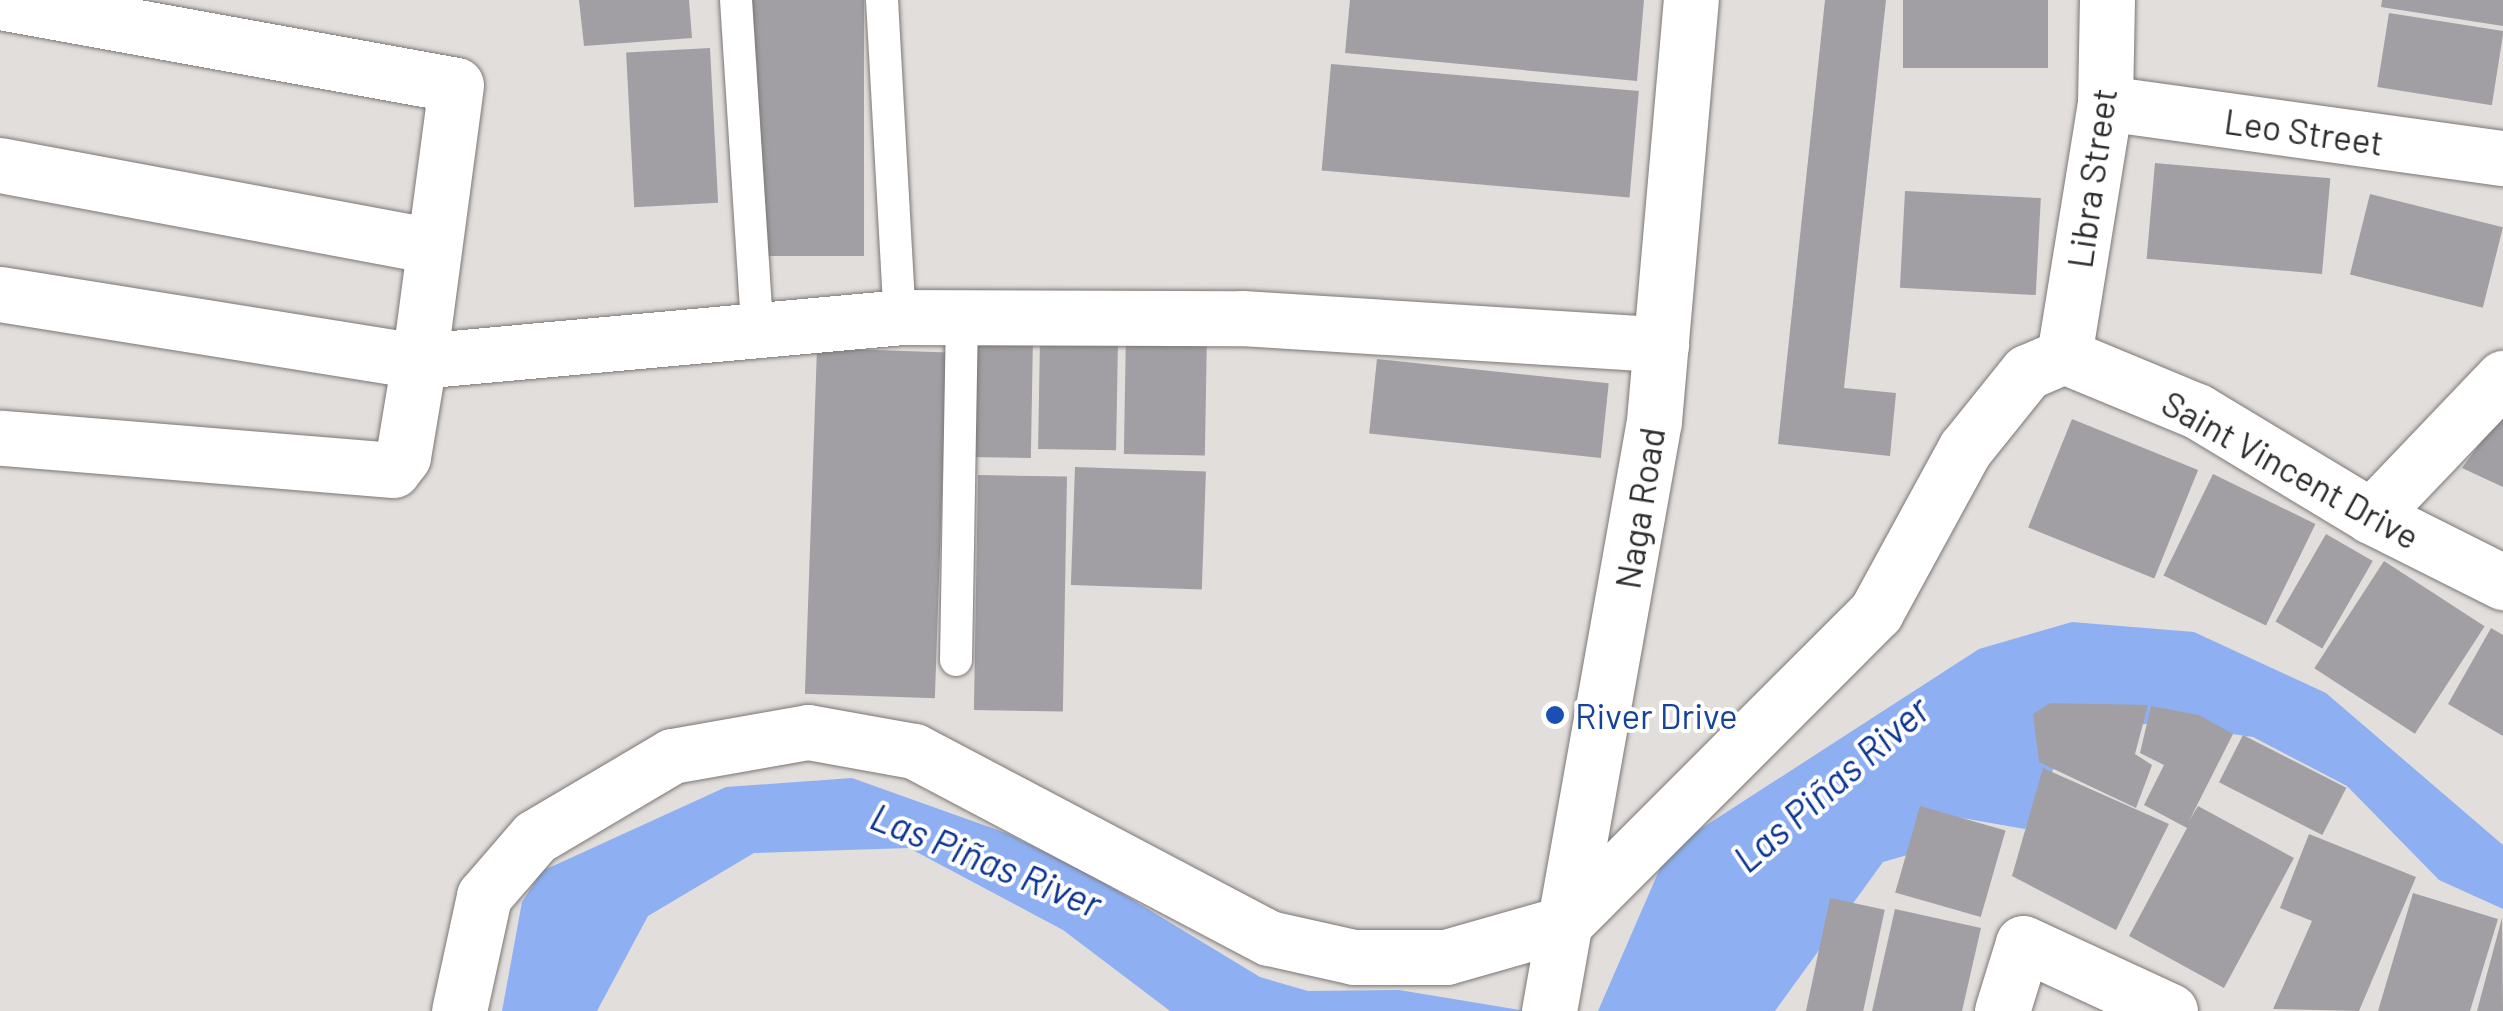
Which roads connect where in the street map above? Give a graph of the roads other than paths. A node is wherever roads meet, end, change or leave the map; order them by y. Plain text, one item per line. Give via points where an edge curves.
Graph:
1 (736, 0) edge
2 (882, 0) edge
3 (1690, 0) edge
4 (2106, 0) edge
5 (0, 2) edge
6 (2105, 103) junction
7 (2503, 158) edge
8 (0, 165) edge
9 (434, 246) junction
10 (0, 294) edge
11 (900, 317) junction
12 (962, 320) junction
13 (757, 325) junction
14 (1660, 344) junction
15 (2064, 356) junction
16 (419, 360) junction
17 (2503, 378) edge
18 (0, 438) edge
19 (2371, 516) junction
20 (2503, 582) edge
21 (956, 660) dead end
22 (1565, 923) junction
23 (460, 1011) edge
24 (1549, 1011) edge
25 (2002, 1011) edge
26 (2170, 1011) edge

1 - 13 lane
2 - 11 lane
3 - 14 street, Naga Road
4 - 6 street, Libra Street
5 - 9 street via 456,84
6 - 7 street, Leo Street
6 - 15 street, Libra Street
8 - 9 street
9 - 16 street
10 - 16 street
11 - 12 street
11 - 13 street
12 - 14 street via 1242,318 1462,326
12 - 21 lane
13 - 16 street
14 - 22 street, Naga Road via 1636,538
15 - 19 street, Saint Vincent Drive via 2197,411
15 - 22 street via 2027,372 1965,448 1876,612
16 - 18 street via 403,457 392,470
17 - 19 street
19 - 20 street, Saint Vincent Drive
22 - 23 street via 1446,957 1354,957 1268,938 914,750 808,732 672,756 535,837 484,896
22 - 24 street, Naga Road
25 - 26 street via 2022,942

